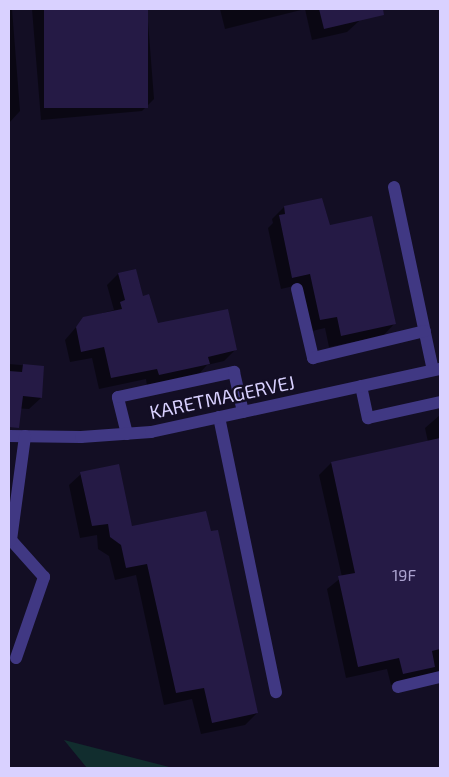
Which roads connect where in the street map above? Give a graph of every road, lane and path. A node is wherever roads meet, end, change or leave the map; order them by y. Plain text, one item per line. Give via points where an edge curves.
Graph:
1 (394, 187) dead end
2 (297, 289) dead end
3 (425, 331) junction
4 (437, 369) edge
5 (361, 386) junction
6 (440, 402) edge
7 (243, 412) junction
8 (219, 417) junction
9 (126, 434) junction
10 (9, 436) edge
11 (25, 436) junction
12 (16, 658) dead end
13 (440, 677) edge
14 (398, 687) dead end
15 (276, 692) dead end

1 - 3 street
2 - 3 street via 313,358
3 - 4 street
4 - 5 street, KARETMAGERVEJ
5 - 6 street via 368,418
5 - 7 street, KARETMAGERVEJ
7 - 8 street, KARETMAGERVEJ
7 - 9 street via 234,372 118,397
8 - 9 street, KARETMAGERVEJ via 151,432
8 - 15 street
9 - 11 street, KARETMAGERVEJ
10 - 11 street, KARETMAGERVEJ
11 - 12 street via 11,540 44,577
13 - 14 street

